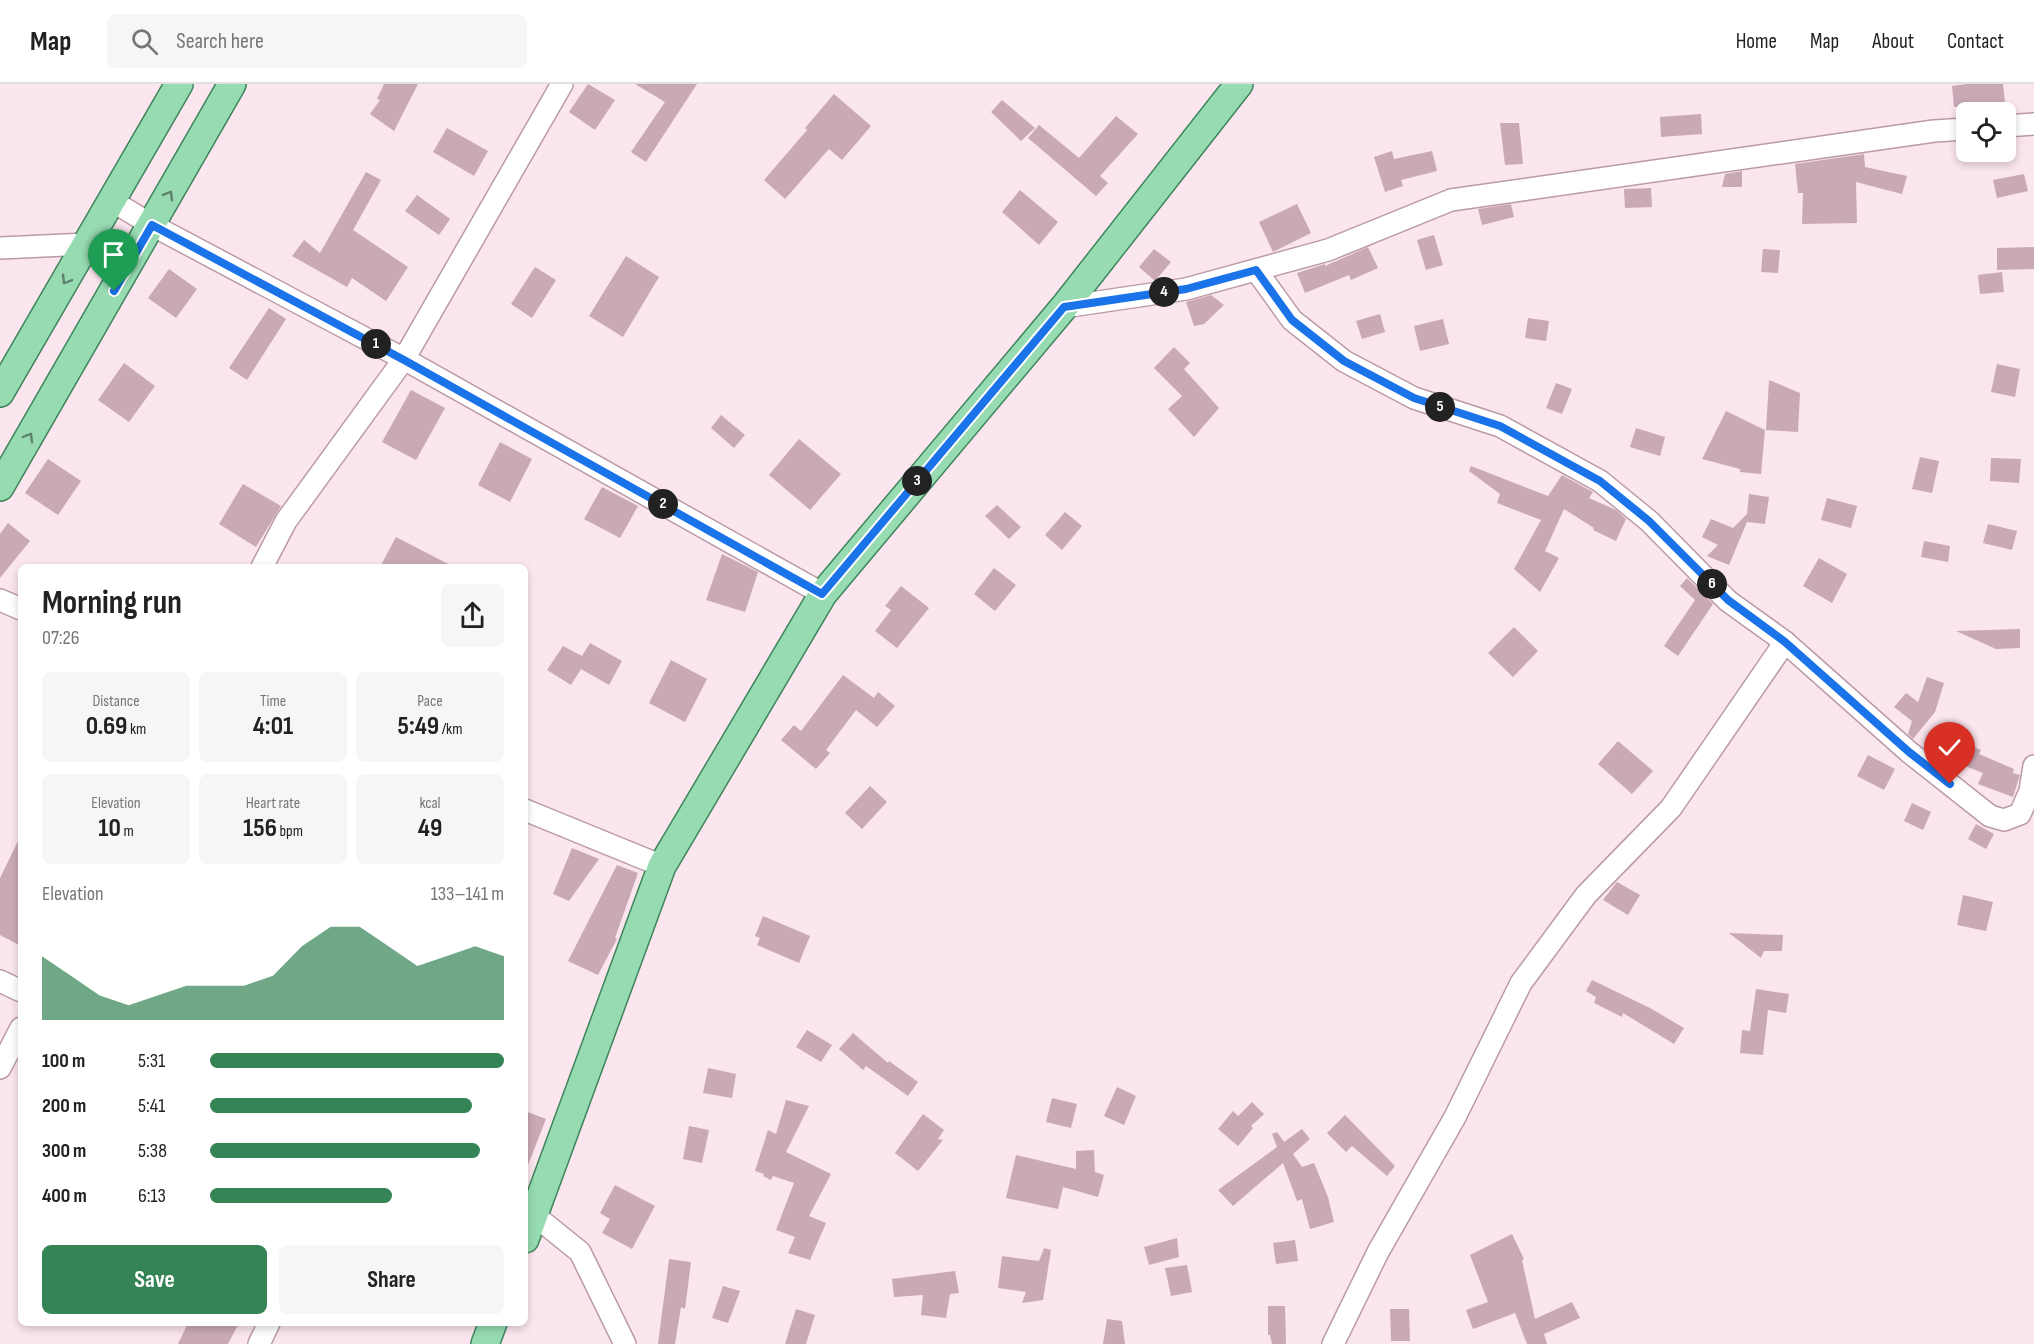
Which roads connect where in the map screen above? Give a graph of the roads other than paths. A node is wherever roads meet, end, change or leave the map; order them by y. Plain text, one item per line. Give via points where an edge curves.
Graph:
1 (179, 84) edge
2 (232, 84) edge
3 (562, 84) edge
4 (1239, 84) edge
5 (2034, 124) edge
6 (2016, 125) edge
7 (1956, 130) edge
8 (112, 201) junction
9 (152, 225) junction
10 (87, 244) junction
11 (0, 248) edge
12 (1256, 270) junction
13 (1064, 307) junction
14 (404, 360) junction
15 (0, 393) edge
16 (0, 487) edge
17 (264, 564) edge
18 (822, 594) junction
19 (0, 600) edge
20 (18, 608) edge
21 (1785, 642) junction
22 (2034, 766) edge
23 (528, 811) edge
24 (662, 866) junction
25 (0, 981) edge
26 (18, 990) edge
27 (18, 1034) edge
28 (0, 1068) edge
29 (528, 1221) edge
30 (268, 1326) edge
31 (492, 1326) edge
32 (259, 1344) edge
33 (485, 1344) edge
34 (625, 1344) edge
35 (1333, 1344) edge

1 - 8 main road
9 -> 2 main road
3 - 14 street
4 - 13 main road
5 - 6 street
7 - 12 street via 1451,200 1328,250
8 - 9 street
8 - 10 main road
9 - 14 street
16 -> 9 main road
10 - 11 street
10 -> 15 main road
12 - 13 street via 1186,289
12 - 21 street via 1292,320 1344,361 1414,398 1500,426 1600,481 1649,521 1728,600
13 - 18 main road
14 - 17 street via 286,521
14 - 18 street
18 - 24 main road
19 - 20 street
21 - 22 street via 1909,752 1990,816 2004,820 2020,814 2030,791
21 - 35 street via 1671,808 1586,895 1521,983 1455,1117 1378,1252
23 - 24 street
24 - 29 main road
25 - 26 street
27 - 28 street
29 - 34 street via 580,1251
30 - 32 street
31 - 33 main road

